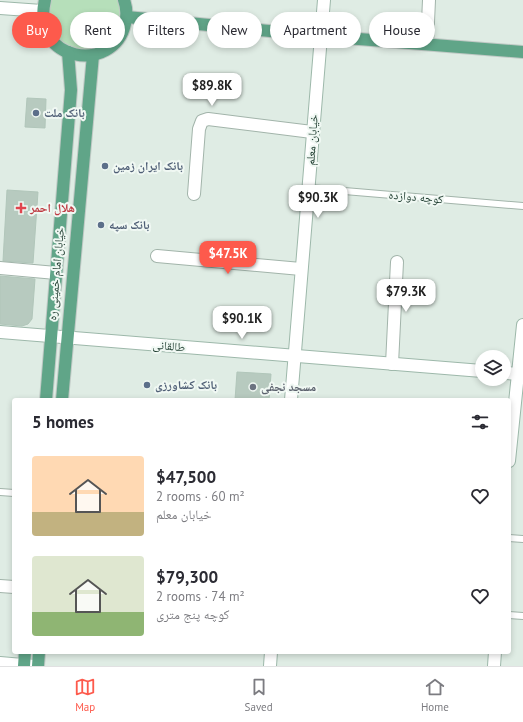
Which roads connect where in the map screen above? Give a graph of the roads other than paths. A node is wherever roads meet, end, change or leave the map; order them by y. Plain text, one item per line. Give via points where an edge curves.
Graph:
1 (124, 0) edge
2 (324, 0) edge
3 (429, 0) edge
4 (43, 6) edge
5 (0, 8) edge
6 (323, 12) edge
7 (428, 12) edge
8 (127, 17) junction
9 (270, 31) edge
10 (435, 45) edge
11 (320, 48) edge
12 (68, 52) junction
13 (523, 52) edge
14 (93, 55) junction
15 (312, 132) junction
16 (309, 188) junction
17 (194, 194) dead end
18 (523, 206) edge
19 (158, 256) dead end
20 (397, 262) dead end
21 (0, 268) edge
22 (301, 270) junction
23 (56, 273) junction
24 (523, 325) edge
25 (0, 332) edge
26 (51, 336) junction
27 (68, 338) junction
28 (295, 356) junction
29 (392, 364) junction
30 (475, 370) edge
31 (511, 373) edge
32 (521, 374) edge
33 (46, 398) edge
34 (62, 398) edge
35 (291, 398) edge
36 (511, 446) edge
37 (0, 492) edge
38 (12, 493) edge
39 (511, 538) edge
40 (523, 539) edge
41 (0, 586) edge
42 (12, 587) edge
43 (511, 615) edge
44 (523, 616) edge
45 (25, 654) edge
46 (39, 654) edge
47 (271, 654) edge
48 (495, 654) edge
49 (0, 663) edge
50 (27, 666) edge
51 (38, 666) edge
52 (270, 666) edge
53 (494, 666) edge

1 - 8 main road
2 - 6 street, خیابان معلم
3 - 7 street
4 - 5 street
4 - 12 main road via 43,23 48,36 57,46
8 - 9 main road
8 - 14 main road via 119,38 102,52
10 - 13 main road
11 - 15 street, خیابان معلم
12 - 14 main road via 79,56
12 - 23 main road, خیابان امام خمینی ره via 72,90
14 - 27 main road, خیابان امام خمینی ره
15 - 16 street, خیابان معلم
15 - 17 street via 208,119 202,121 199,129
16 - 18 lane, کوچه دوازده
16 - 22 street, خیابان معلم
19 - 22 street
20 - 29 street
21 - 23 street
22 - 28 street, خیابان معلم
23 - 26 main road, خیابان امام خمینی ره
24 - 32 street
25 - 26 street, طالقانی
26 - 27 street, طالقانی
26 - 33 main road, خیابان امام خمینی ره
27 - 28 street, طالقانی
27 - 34 main road, خیابان امام خمینی ره
28 - 29 street, طالقانی
28 - 35 street, خیابان معلم
29 - 30 street, طالقانی
31 - 32 street
32 - 36 street
37 - 38 lane
39 - 40 lane
41 - 42 street
43 - 44 lane
45 - 50 main road
46 - 51 main road
47 - 52 street
48 - 53 street
49 - 50 street

